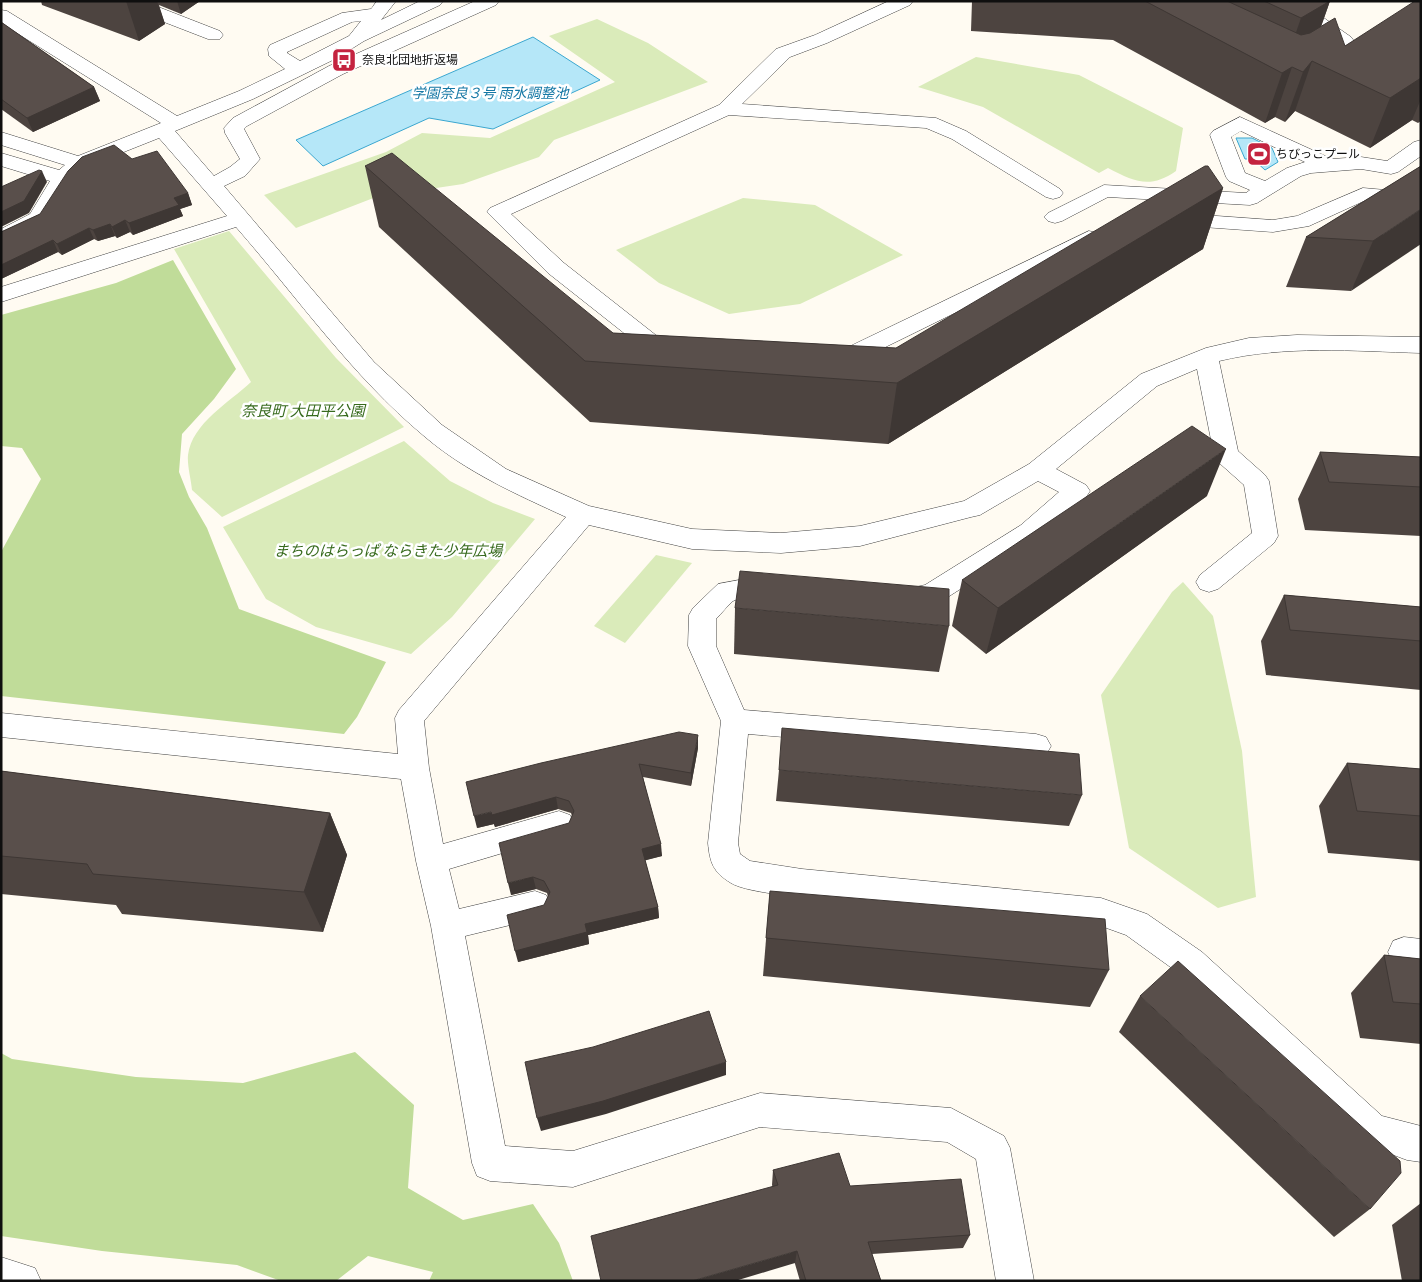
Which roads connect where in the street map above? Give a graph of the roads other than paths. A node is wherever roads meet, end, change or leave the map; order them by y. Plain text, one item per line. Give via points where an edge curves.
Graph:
1 (126, 1) edge
2 (434, 1) edge
3 (490, 1) edge
4 (904, 1) edge
5 (1305, 1) edge
6 (382, 8) edge
7 (1, 15) edge
8 (214, 36) dead end
9 (355, 40) junction
10 (1300, 68) edge
11 (299, 69) junction
12 (726, 108) junction
13 (169, 126) junction
14 (1, 138) edge
15 (1421, 146) edge
16 (1, 159) edge
17 (79, 163) junction
18 (1326, 164) junction
19 (62, 178) junction
20 (209, 185) junction
21 (1266, 189) junction
22 (1053, 193) dead end
23 (1421, 207) edge
24 (1055, 217) dead end
25 (239, 218) junction
26 (1154, 218) edge
27 (1104, 230) edge
28 (5, 244) edge
29 (1, 295) edge
30 (1421, 344) edge
31 (696, 349) edge
32 (1206, 356) junction
33 (814, 357) edge
34 (1038, 470) junction
35 (584, 514) junction
36 (1209, 582) dead end
37 (799, 592) edge
38 (878, 599) edge
39 (735, 721) junction
40 (1, 725) edge
41 (1036, 746) dead end
42 (414, 768) junction
43 (559, 824) edge
44 (431, 860) junction
45 (534, 905) dead end
46 (447, 926) junction
47 (1421, 1144) edge
48 (1, 1276) edge
49 (22, 1281) edge
50 (1015, 1281) edge

1 - 8 street
2 - 9 street
3 - 20 street via 336,70 240,122 234,128 234,137 250,159 246,166 226,179
4 - 12 street via 783,53
5 - 10 street via 1314,18 1345,41
6 - 9 street
6 - 11 street via 348,17 277,49 278,56
7 - 13 street
9 - 11 street
11 - 13 street
12 - 22 street via 928,122 959,135
12 - 31 street via 497,212 556,268 656,346
13 - 17 street
13 - 20 street
14 - 17 street
15 - 18 street via 1391,168 1361,163
16 - 19 street
17 - 19 street
18 - 21 street via 1294,172
18 - 21 street via 1240,123 1220,134 1236,177
19 - 28 street via 37,218
20 - 25 street
21 - 24 street via 1250,199 1104,191
23 - 26 street via 1397,197 1363,194 1302,221 1273,226 1222,220
25 - 29 street
25 - 35 street via 366,368 433,431 497,475
27 - 33 street via 843,359
30 - 32 street via 1298,343 1248,346
32 - 34 street via 1149,380
32 - 36 street via 1226,455 1256,481 1265,536
34 - 35 street via 970,508 860,536 781,543 692,539
34 - 38 street via 1077,492 1030,532 931,595
35 - 42 street via 409,718
37 - 39 street via 750,588 727,591 703,616 702,646
39 - 41 street
39 - 47 street via 723,843 725,861 743,874 802,883 1101,912 1136,924 1191,963 1371,1130
40 - 42 street
42 - 44 street
43 - 44 street
44 - 46 street
45 - 46 street
46 - 50 street via 490,1163 573,1169 760,1110 951,1125 992,1148
48 - 49 street

